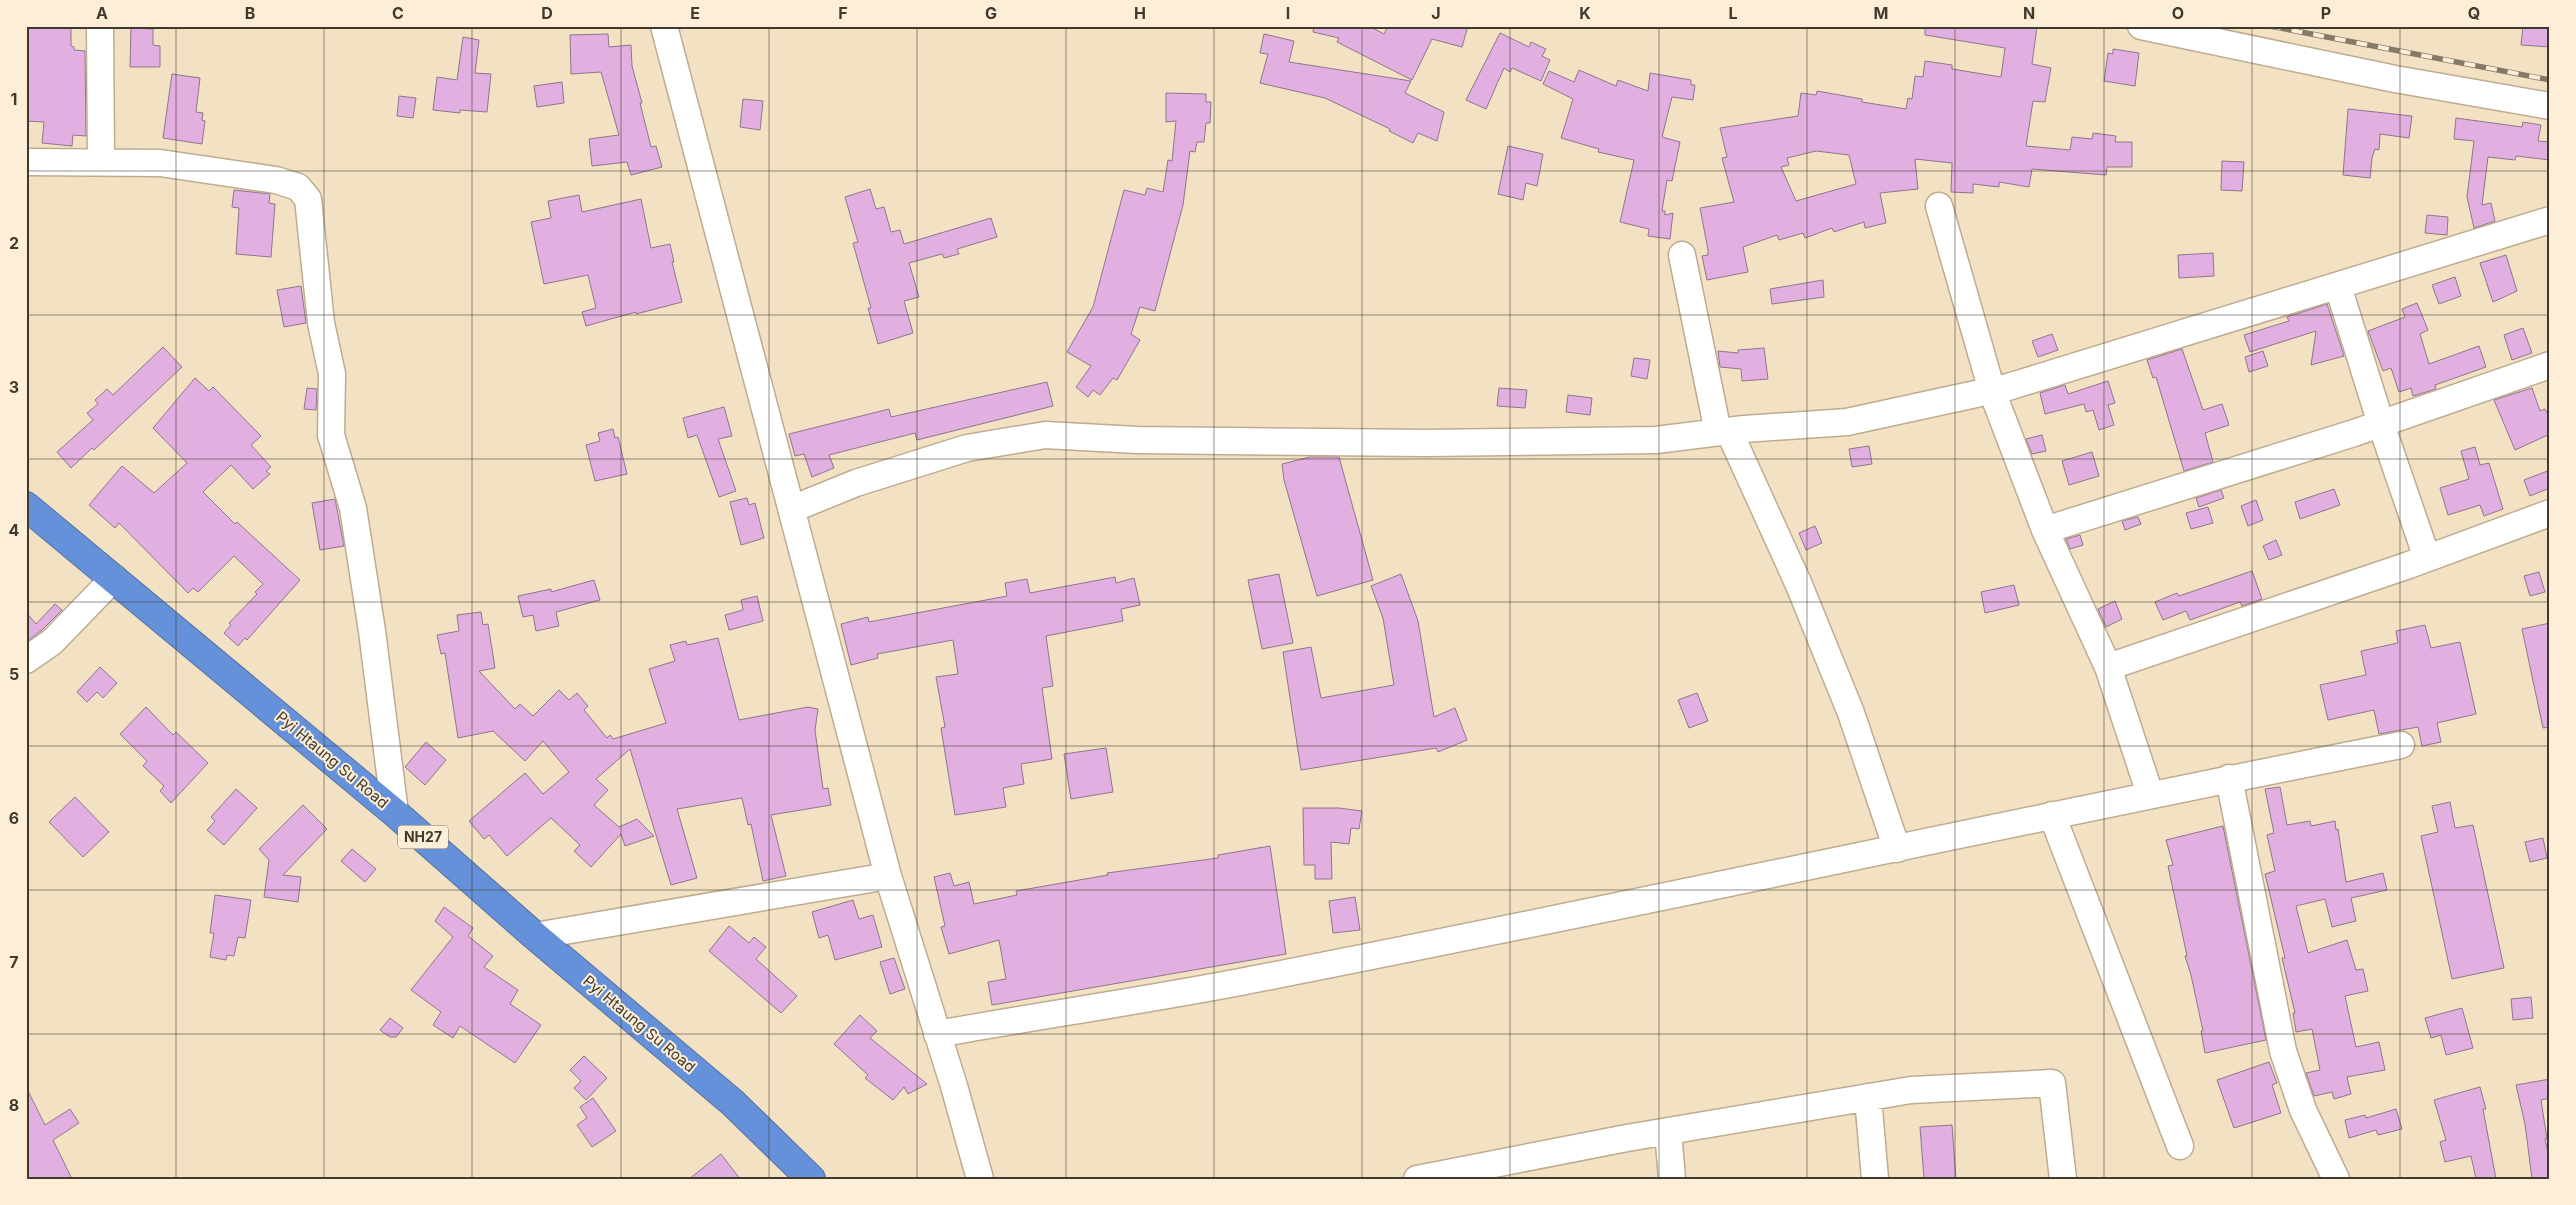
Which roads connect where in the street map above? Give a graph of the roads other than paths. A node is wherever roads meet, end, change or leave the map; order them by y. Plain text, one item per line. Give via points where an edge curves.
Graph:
1 (100, 26) edge
2 (664, 26) edge
3 (2141, 26) edge
4 (2550, 106) edge
5 (26, 162) edge
6 (101, 162) junction
7 (1939, 206) dead end
8 (2550, 220) edge
9 (1682, 255) dead end
10 (2338, 286) junction
11 (2550, 366) edge
12 (1992, 391) junction
13 (2381, 424) junction
14 (1724, 432) junction
15 (26, 506) edge
16 (792, 509) junction
17 (2550, 513) edge
18 (2045, 530) junction
19 (2427, 558) junction
20 (114, 578) junction
21 (26, 660) edge
22 (2108, 666) junction
23 (2401, 745) dead end
24 (2229, 778) junction
25 (2150, 794) junction
26 (395, 813) junction
27 (2052, 815) junction
28 (1897, 849) junction
29 (888, 876) junction
30 (535, 936) junction
31 (938, 1034) junction
32 (1868, 1098) junction
33 (1668, 1131) junction
34 (2180, 1146) dead end
35 (811, 1179) edge
36 (980, 1179) edge
37 (1417, 1179) edge
38 (1672, 1179) edge
39 (1875, 1179) edge
40 (2063, 1179) edge
41 (2336, 1179) edge

1 - 6 street
2 - 16 street
3 - 4 street via 2395,79
5 - 6 street
6 - 26 street via 160,163 276,180 298,187 308,199 321,323 332,374 331,435 353,508
7 - 12 street
8 - 10 street
9 - 14 street
10 - 12 street
10 - 13 street
11 - 13 street
12 - 14 street via 1847,422
12 - 18 street
13 - 18 street
13 - 19 street
14 - 16 street via 1656,440 1426,443 1137,440 1045,435 967,448 856,483
14 - 28 street via 1799,585 1851,712
15 - 20 highway, Pyi Htaung Su Road / NH27
16 - 29 street
17 - 19 street
18 - 22 street
19 - 22 street
20 - 21 street via 52,642
20 - 26 highway, Pyi Htaung Su Road / NH27
22 - 25 street
23 - 24 street
24 - 25 street
24 - 41 street via 2283,1051 2303,1110
25 - 27 street
26 - 30 highway, Pyi Htaung Su Road / NH27
27 - 28 street
27 - 34 street
28 - 31 street via 1237,982
29 - 30 street
29 - 31 street
30 - 35 highway, Pyi Htaung Su Road / NH27 via 733,1103
31 - 36 street
32 - 33 street
32 - 39 street
32 - 40 street via 1911,1090 2052,1083
33 - 37 street
33 - 38 street

